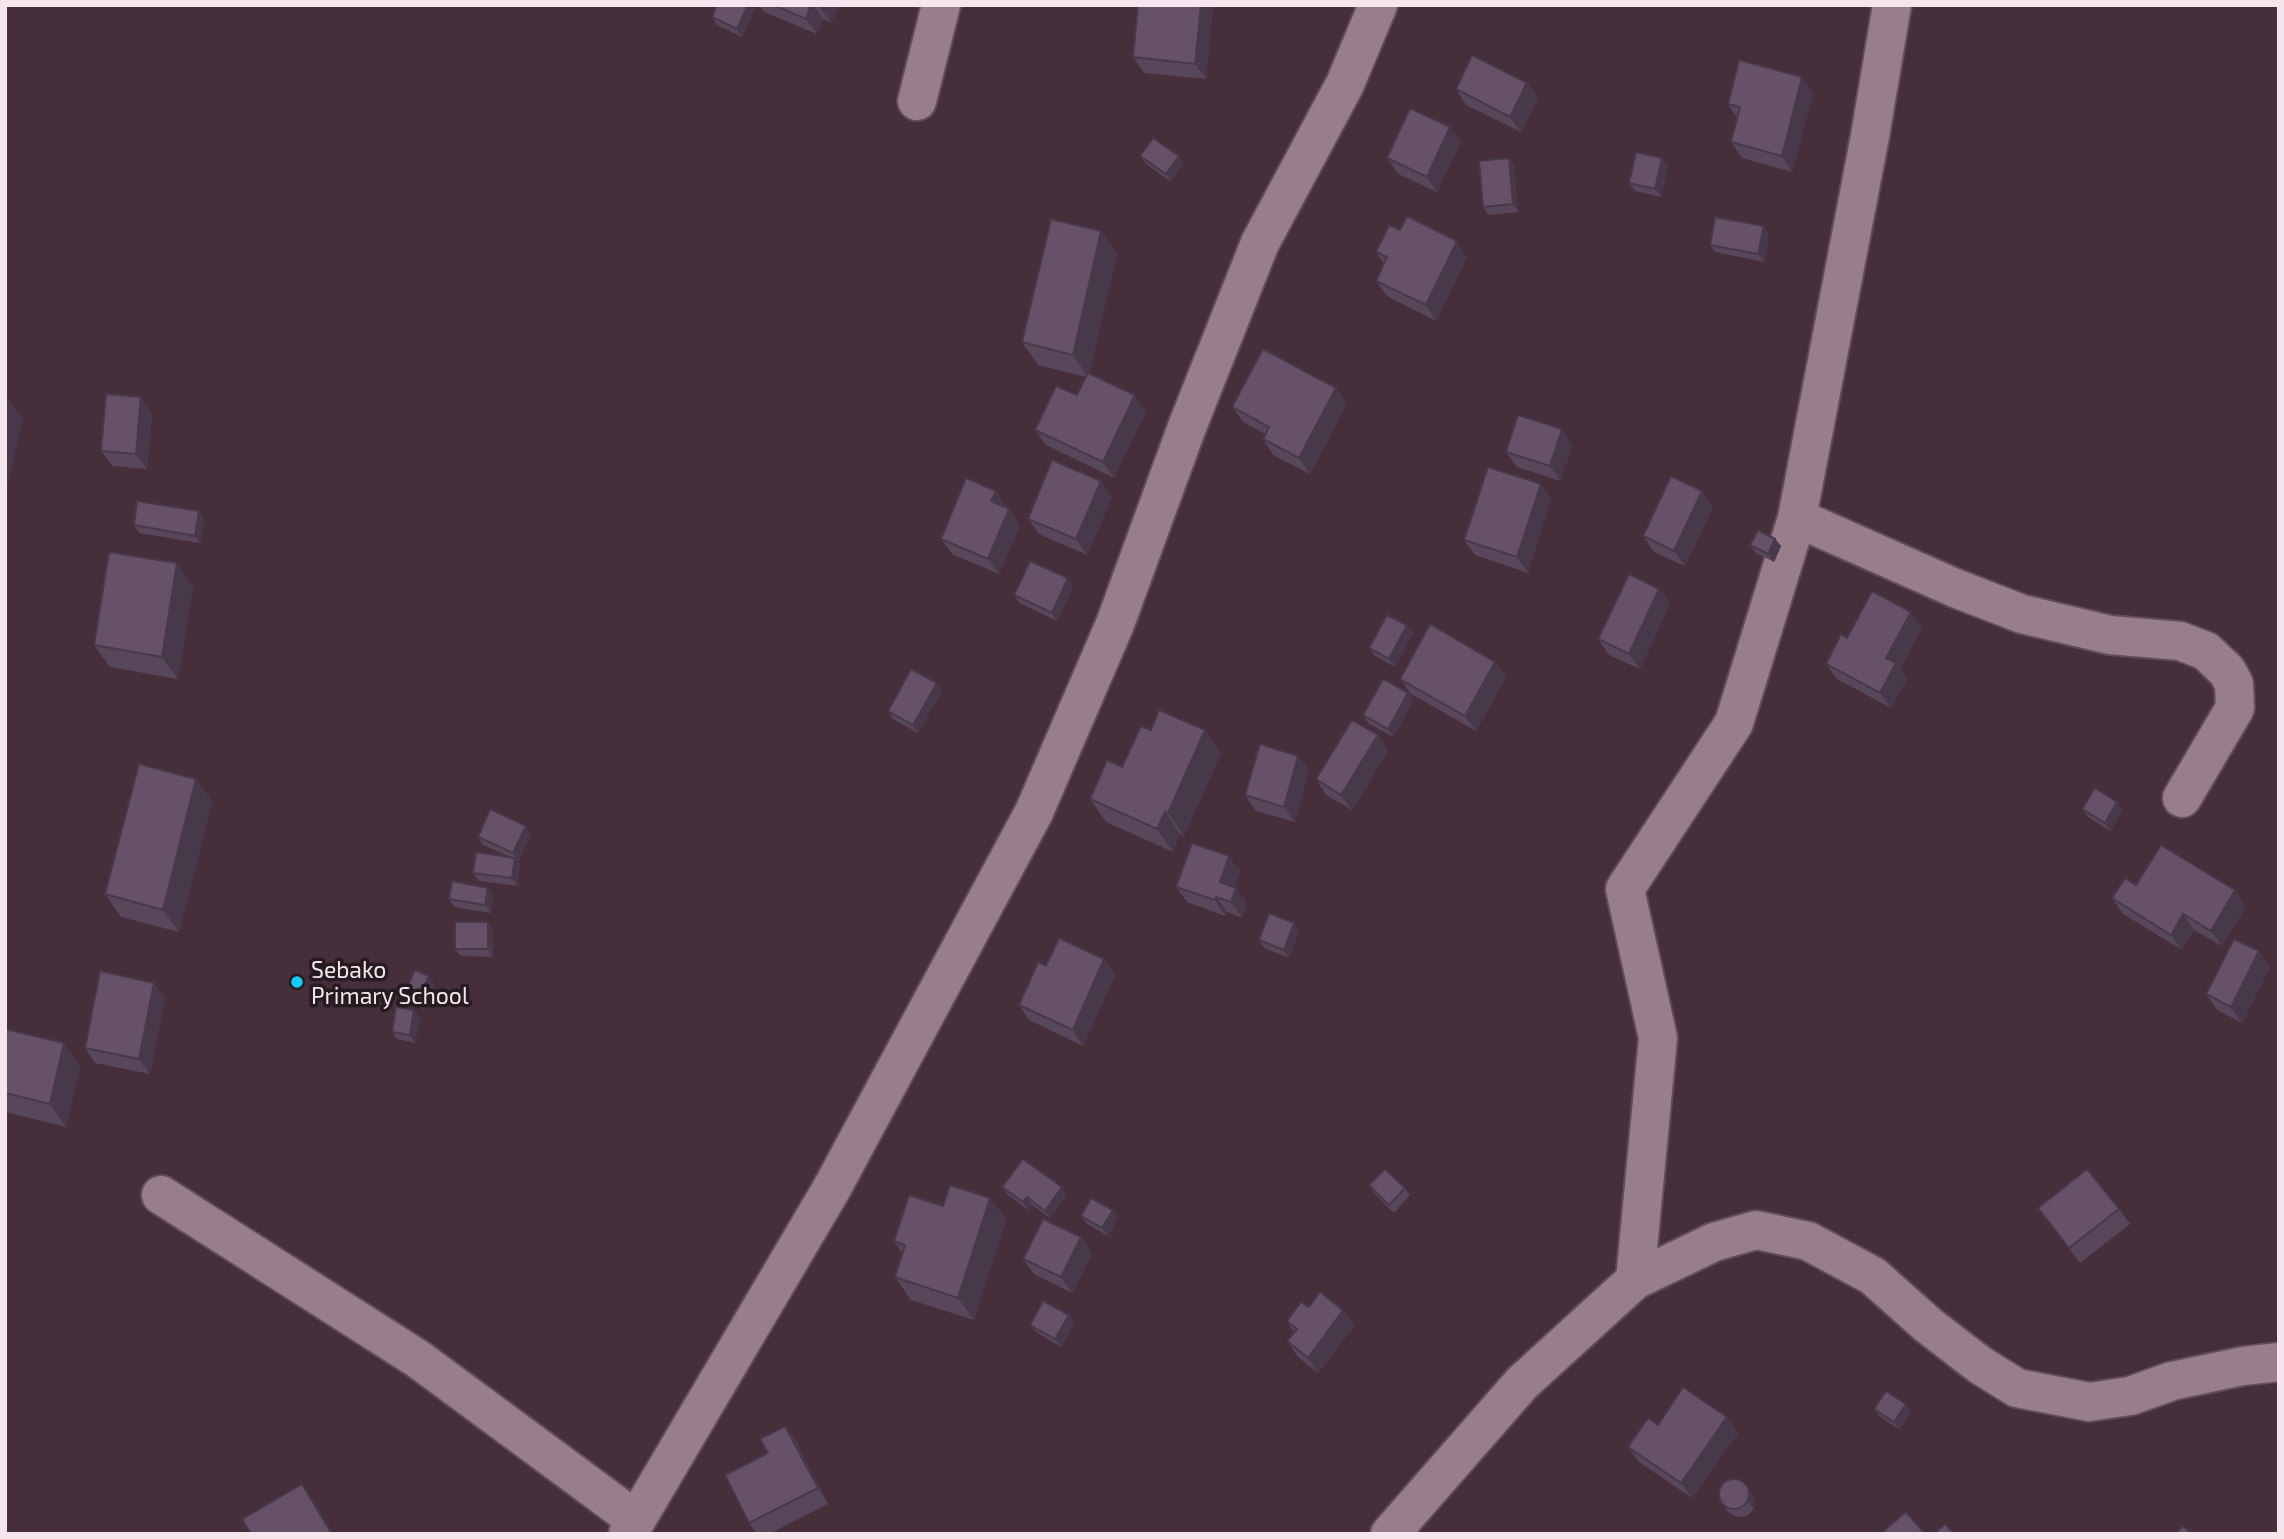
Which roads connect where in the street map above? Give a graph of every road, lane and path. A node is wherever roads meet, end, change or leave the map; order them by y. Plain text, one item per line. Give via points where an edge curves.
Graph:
1 (941, 5) edge
2 (1378, 5) edge
3 (1892, 5) edge
4 (917, 101) dead end
5 (1797, 517) junction
6 (2182, 798) dead end
7 (161, 1195) dead end
8 (1635, 1280) junction
9 (2279, 1362) edge
10 (632, 1527) edge
11 (1390, 1534) edge

1 - 4 street
2 - 10 street via 1345,84 1260,243 1115,624 1034,813 832,1188
3 - 5 street
5 - 6 street via 2022,614 2110,635 2179,641 2206,651 2228,671 2235,708
5 - 8 street via 1734,723 1625,888 1658,1038
7 - 10 street via 418,1359
8 - 9 street via 1714,1242 1756,1230 1808,1241 1872,1276 1938,1333 2017,1388 2089,1402 2243,1366
8 - 11 street via 1522,1384

